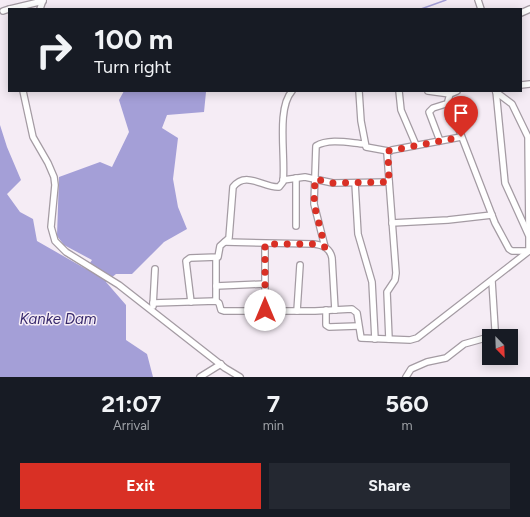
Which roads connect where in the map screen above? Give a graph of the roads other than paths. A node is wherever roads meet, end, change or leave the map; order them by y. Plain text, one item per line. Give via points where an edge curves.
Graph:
1 (43, 0) edge
2 (14, 8) edge
3 (23, 92) edge
4 (291, 92) edge
5 (359, 92) edge
6 (399, 92) edge
7 (435, 92) edge
8 (455, 92) edge
9 (496, 92) edge
10 (497, 92) edge
11 (450, 94) junction
12 (449, 104) junction
13 (461, 137) junction
14 (440, 141) junction
15 (364, 144) junction
16 (416, 145) junction
17 (388, 151) junction
18 (296, 178) junction
19 (315, 179) junction
20 (283, 180) junction
21 (389, 182) junction
22 (355, 183) junction
23 (492, 215) junction
24 (392, 223) junction
25 (296, 226) dead end
26 (529, 236) junction
27 (225, 242) junction
28 (265, 244) junction
29 (325, 247) junction
30 (529, 251) edge
31 (216, 258) junction
32 (300, 265) dead end
33 (155, 270) dead end
34 (492, 280) junction
35 (265, 284) junction
36 (216, 286) junction
37 (216, 301) junction
38 (191, 302) junction
39 (153, 304) junction
40 (153, 310) junction
41 (265, 310) junction
42 (326, 310) junction
43 (335, 310) junction
44 (297, 311) junction
45 (358, 326) junction
46 (495, 329) edge
47 (482, 338) edge
48 (375, 339) junction
49 (389, 339) junction
50 (221, 364) junction
51 (200, 377) edge
52 (240, 377) edge
53 (406, 377) edge

1 - 2 street
3 - 40 street via 33,137 54,177 52,234 60,247
4 - 20 street via 287,97 285,109
5 - 15 street
6 - 16 street via 401,110
7 - 11 street
8 - 11 street
9 - 26 street via 505,183
10 - 26 street via 512,104 528,137
11 - 12 street
12 - 13 street
12 - 14 street via 433,108 429,112
13 - 14 street
13 - 23 street
14 - 16 street
15 - 17 street via 368,149
15 - 19 street via 343,142 318,145 315,149
16 - 17 street
17 - 21 street
18 - 19 street
18 - 20 street
18 - 25 street
19 - 22 street via 333,183
19 - 29 street via 314,204
20 - 27 street via 279,187 270,187 252,180 235,184 231,191 228,238
21 - 22 street
21 - 24 street
22 - 48 street via 360,243 372,282
23 - 24 street
23 - 30 street via 509,249
24 - 49 street via 396,278 387,292
26 - 30 street
27 - 28 street
27 - 31 street via 220,246
28 - 29 street via 314,244
28 - 35 street
29 - 43 street via 332,258
30 - 34 street
31 - 36 street
31 - 38 street via 187,259
32 - 44 street
33 - 39 street
34 - 46 street
34 - 49 street via 417,338
35 - 36 street
35 - 41 street
36 - 37 street
37 - 38 street
37 - 41 street via 224,311
38 - 39 street
39 - 40 street
40 - 50 street
41 - 44 street
42 - 43 street
42 - 44 street
42 - 45 street via 326,325 329,327
43 - 45 street via 355,310
45 - 48 street via 361,338
47 - 53 street via 464,344 446,358 411,369
48 - 49 street
50 - 51 street
50 - 52 street

